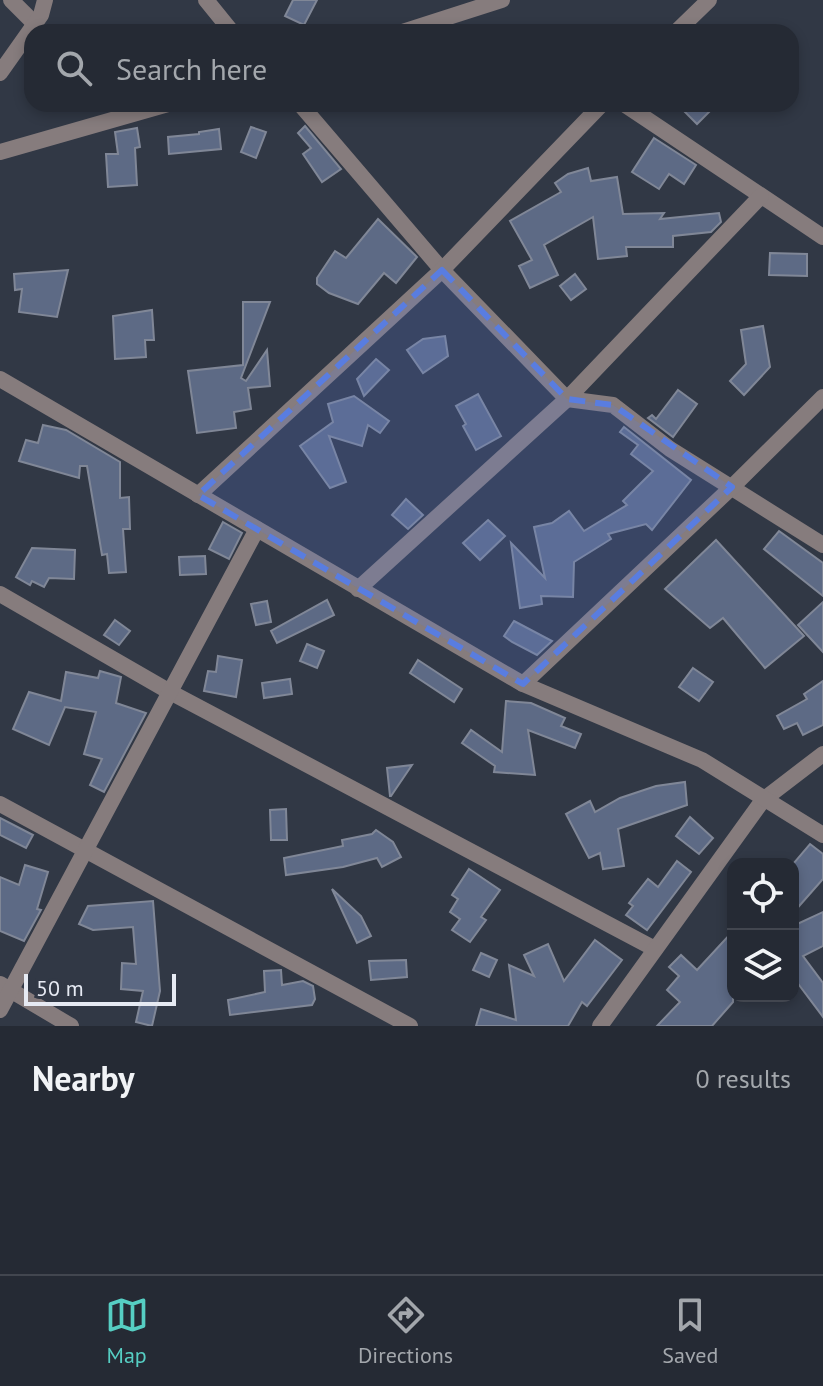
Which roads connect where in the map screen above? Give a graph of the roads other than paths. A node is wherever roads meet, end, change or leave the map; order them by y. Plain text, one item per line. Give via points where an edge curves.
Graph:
1 (11, 0) edge
2 (45, 0) edge
3 (206, 0) edge
4 (502, 0) edge
5 (709, 0) edge
6 (35, 24) joint
7 (226, 24) edge
8 (427, 24) edge
9 (684, 24) edge
10 (24, 39) edge
11 (0, 73) edge
12 (140, 112) edge
13 (307, 112) edge
14 (594, 112) edge
15 (636, 112) edge
16 (0, 152) edge
17 (761, 196) junction
18 (823, 237) edge
19 (442, 270) junction
20 (0, 379) edge
21 (823, 397) edge
22 (567, 399) junction
23 (732, 487) junction
24 (198, 495) junction
25 (257, 529) junction
26 (823, 545) edge
27 (358, 589) junction
28 (0, 594) edge
29 (523, 684) junction
30 (170, 692) junction
31 (823, 754) edge
32 (763, 800) junction
33 (0, 804) edge
34 (823, 835) edge
35 (85, 852) junction
36 (655, 949) junction
37 (6, 987) edge
38 (0, 1010) edge
39 (71, 1026) edge
40 (410, 1026) edge
41 (600, 1026) edge

1 - 6 street
2 - 6 street
3 - 7 street
4 - 8 street
5 - 9 street
10 - 11 street
12 - 16 street
13 - 19 street
14 - 19 street
15 - 17 street
17 - 18 street
17 - 22 street
19 - 22 street
19 - 24 street
20 - 24 street
21 - 23 street
22 - 23 street via 613,405
22 - 27 street
23 - 26 street
23 - 29 street
24 - 25 street
25 - 27 street
25 - 30 street
27 - 29 street
28 - 30 street
29 - 32 street via 702,760
30 - 35 street
30 - 36 street
31 - 32 street
32 - 34 street
32 - 36 street
33 - 35 street
35 - 37 street
35 - 40 street
36 - 41 street
37 - 38 street
37 - 39 street

